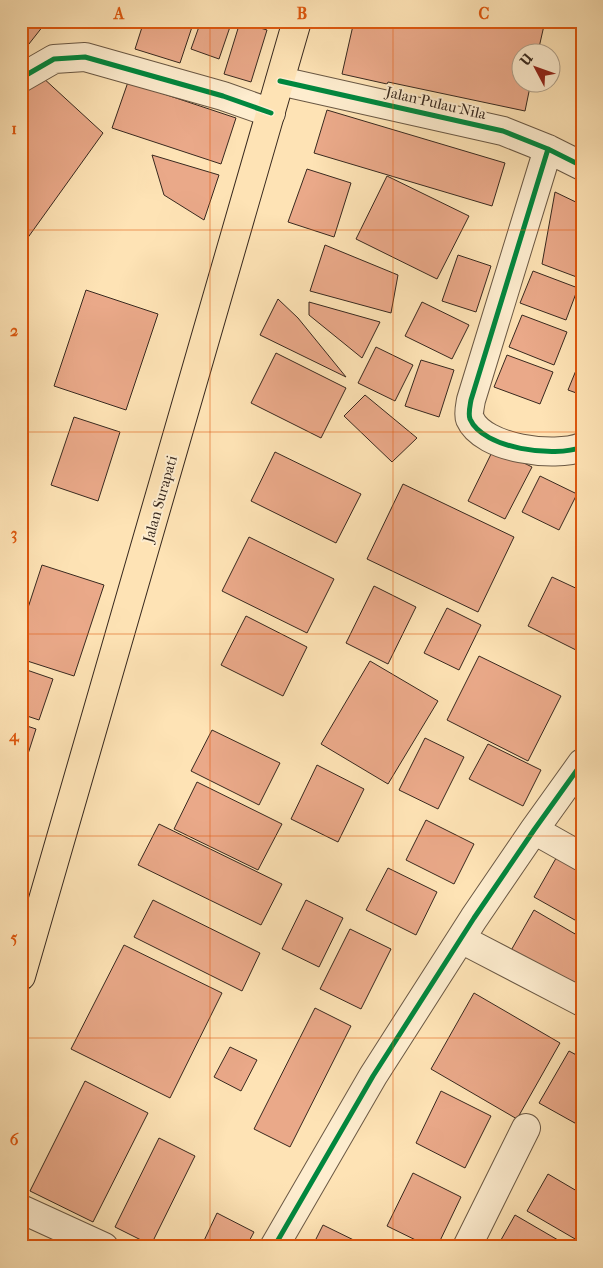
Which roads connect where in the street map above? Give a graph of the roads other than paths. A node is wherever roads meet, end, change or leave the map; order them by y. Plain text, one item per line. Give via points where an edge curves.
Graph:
1 (297, 21) edge
2 (21, 78) edge
3 (280, 81) junction
4 (271, 113) junction
5 (548, 149) junction
6 (582, 166) edge
7 (582, 447) edge
8 (582, 764) edge
9 (534, 830) junction
10 (582, 857) edge
11 (461, 939) junction
12 (21, 976) edge
13 (582, 1002) edge
14 (526, 1128) dead end
15 (21, 1209) edge
16 (104, 1247) edge
17 (274, 1247) edge
18 (467, 1247) edge

1 - 3 highway, Jalan Surapati
2 - 4 street via 54,59 85,57
3 - 4 highway, Jalan Surapati
3 - 5 street, Jalan Pulau Nila via 503,131
4 - 12 highway, Jalan Surapati
5 - 6 street, Jalan Pulau Nila
5 - 7 street via 471,400 469,417 482,434 504,445 547,452
8 - 9 street
9 - 10 street
9 - 11 street
11 - 13 street
11 - 17 street via 372,1076
14 - 18 street
15 - 16 street

